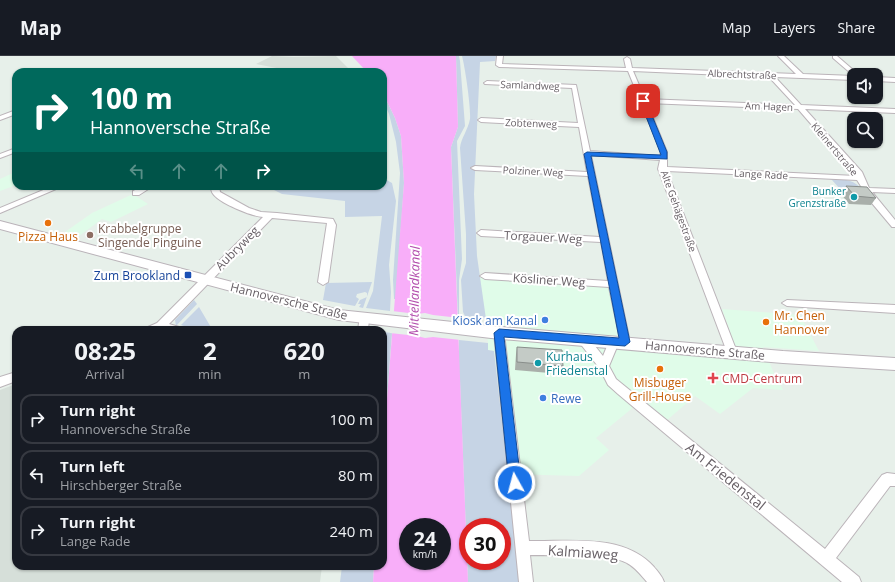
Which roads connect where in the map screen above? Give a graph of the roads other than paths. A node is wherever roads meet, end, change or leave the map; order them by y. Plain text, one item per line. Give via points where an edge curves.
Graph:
1 (500, 56) edge
2 (781, 56) edge
3 (835, 58) dead end
4 (628, 59) dead end
5 (847, 68) edge
6 (630, 70) junction
7 (771, 75) junction
8 (801, 76) junction
9 (847, 78) edge
10 (883, 79) edge
11 (895, 80) edge
12 (486, 83) dead end
13 (643, 101) junction
14 (800, 107) junction
15 (895, 111) edge
16 (12, 114) edge
17 (0, 118) edge
18 (481, 120) dead end
19 (581, 125) junction
20 (12, 152) edge
21 (587, 154) junction
22 (0, 156) edge
23 (664, 158) junction
24 (475, 168) dead end
25 (662, 169) junction
26 (591, 174) junction
27 (860, 178) junction
28 (50, 190) edge
29 (140, 190) edge
30 (215, 190) edge
31 (867, 190) junction
32 (136, 192) dead end
33 (895, 192) edge
34 (0, 211) edge
35 (269, 216) junction
36 (0, 225) edge
37 (895, 225) edge
38 (481, 233) dead end
39 (604, 240) junction
40 (485, 276) dead end
41 (205, 280) junction
42 (323, 282) dead end
43 (613, 284) junction
44 (787, 303) dead end
45 (895, 309) edge
46 (369, 323) edge
47 (159, 326) edge
48 (499, 333) junction
49 (583, 339) junction
50 (620, 342) junction
51 (732, 352) junction
52 (895, 364) edge
53 (604, 366) junction
54 (12, 378) edge
55 (0, 382) edge
56 (894, 479) edge
57 (522, 548) junction
58 (826, 559) junction
59 (526, 582) edge
60 (657, 582) edge
61 (854, 582) edge

1 - 6 street, Albrechtstraße via 499,65
2 - 8 street
3 - 5 street
4 - 6 street
6 - 7 street, Albrechtstraße
6 - 13 street, Alte Gehägestraße
7 - 8 street, Albrechtstraße
7 - 14 street, Kleinertstraße
8 - 9 street, Albrechtstraße
10 - 11 street
12 - 19 street, Samlandweg via 574,86
13 - 14 street, Am Hagen
13 - 23 street, Alte Gehägestraße via 664,152
14 - 15 street, Am Hagen
14 - 27 street, Kleinertstraße
16 - 17 street
18 - 19 street, Zobtenweg
19 - 21 street
20 - 22 street
21 - 23 street
21 - 26 street
23 - 25 street, Alte Gehägestraße
24 - 26 street, Polziner Weg
25 - 27 street, Lange Rade
25 - 51 street, Alte Gehägestraße
26 - 39 street
27 - 31 street, Kleinertstraße
28 - 34 street
29 - 32 street
30 - 35 street via 253,214
31 - 33 street
31 - 37 street, Kleinertstraße
35 - 41 street, Aubryweg
35 - 42 street via 330,221 332,225
36 - 41 main road, Hannoversche Straße
38 - 39 street, Torgauer Weg
39 - 43 street
40 - 43 street, Kösliner Weg
41 - 46 main road, Hannoversche Straße
41 - 47 street
43 - 50 street
44 - 45 street
46 - 48 main road, Hannoversche Straße
48 - 49 main road, Hannoversche Straße
48 - 57 street
49 - 50 main road, Hannoversche Straße
49 - 53 street, Am Friedenstal
50 - 51 main road, Hannoversche Straße
50 - 53 street
51 - 52 main road, Hannoversche Straße
53 - 58 street, Am Friedenstal via 612,382 622,391
54 - 55 street
56 - 58 street via 887,480
57 - 59 street
57 - 60 street, Kalmiaweg via 612,550 630,556
58 - 61 street, Am Friedenstal

